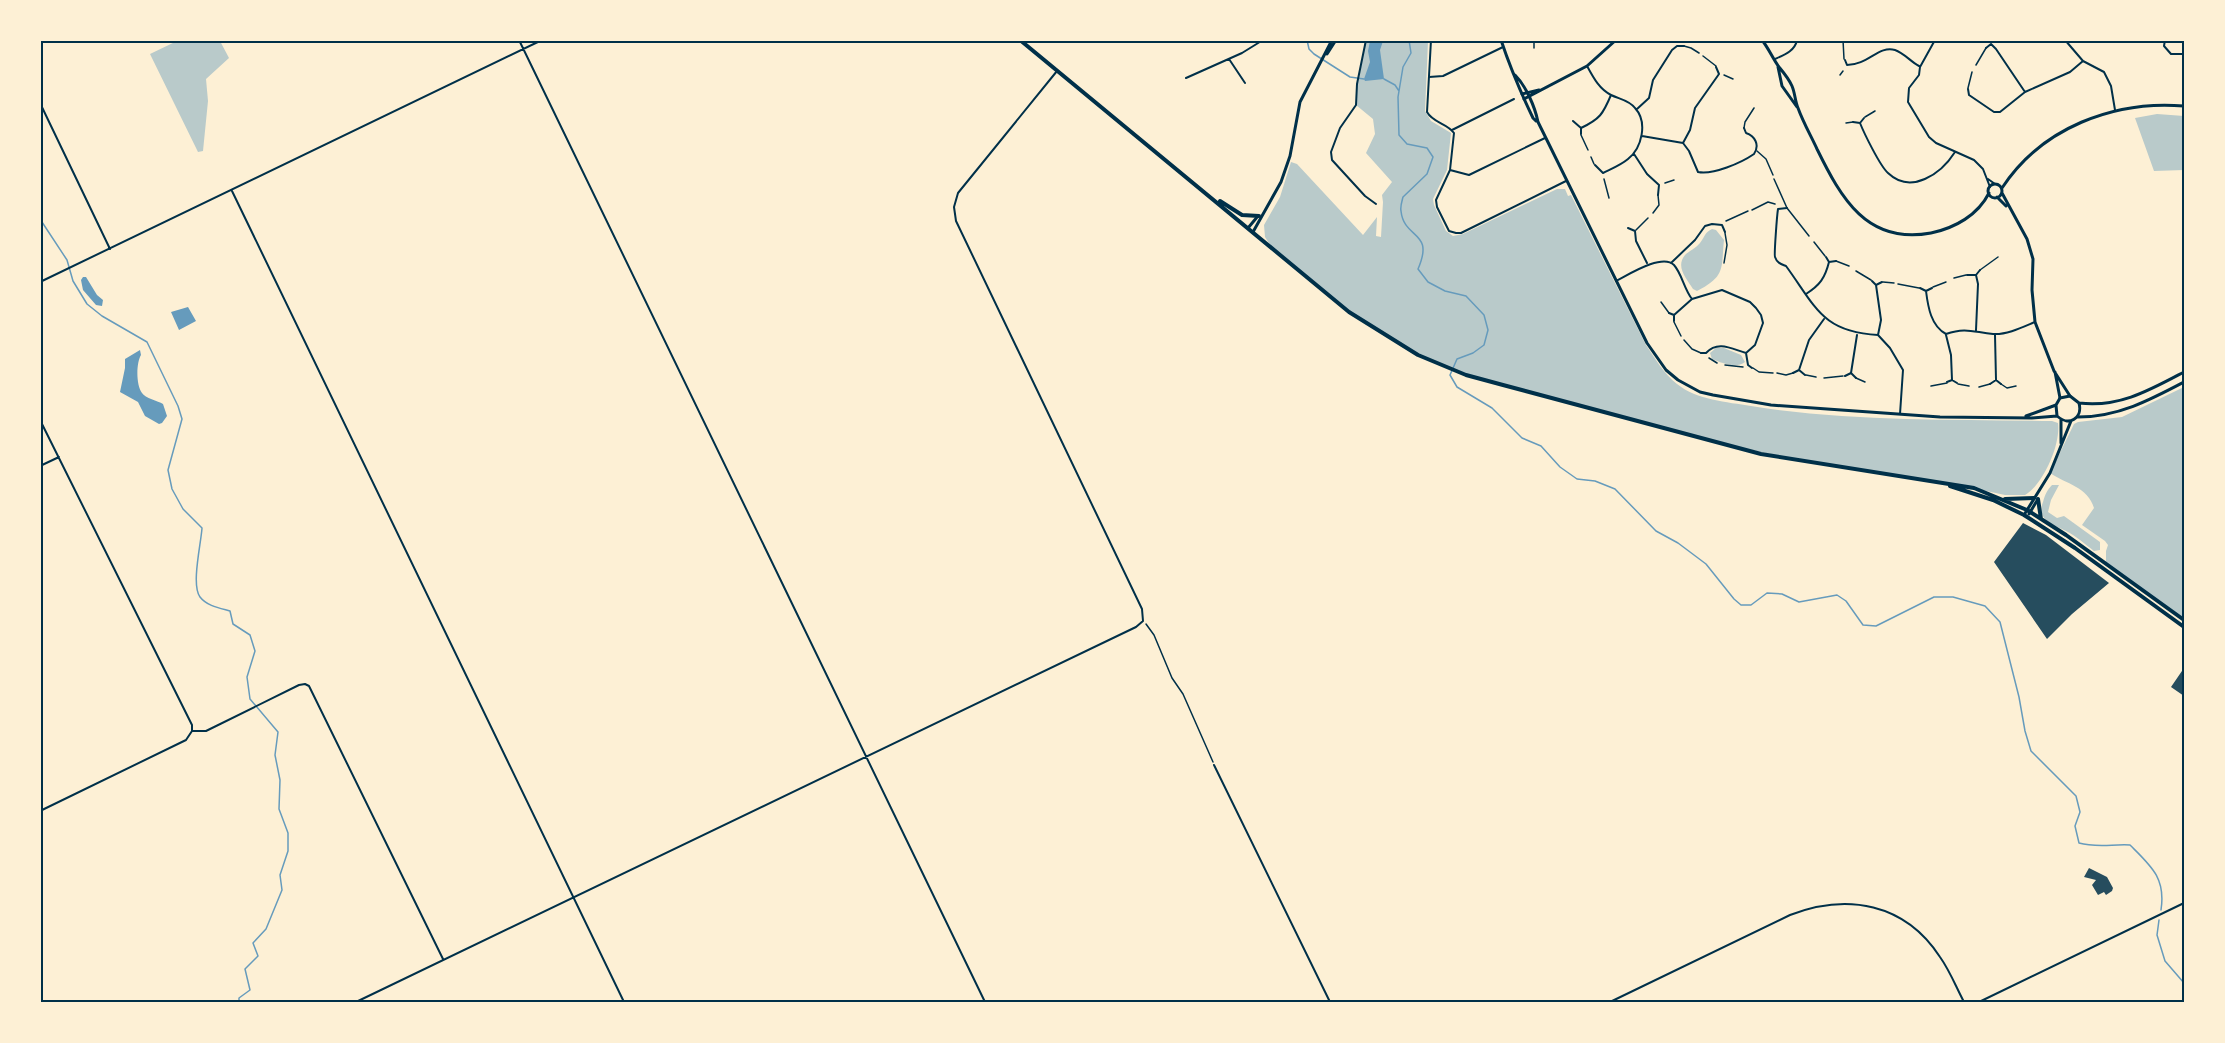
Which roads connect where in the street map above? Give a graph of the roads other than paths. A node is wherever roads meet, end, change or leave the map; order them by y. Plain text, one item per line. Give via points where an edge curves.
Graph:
1 (519, 40) edge
2 (543, 40) edge
3 (1020, 40) edge
4 (1263, 40) edge
5 (1366, 40) edge
6 (1431, 40) edge
7 (1501, 40) edge
8 (1534, 40) edge
9 (1616, 40) edge
10 (1676, 40) edge
11 (1762, 40) edge
12 (1797, 40) edge
13 (1843, 40) edge
14 (1935, 40) edge
15 (2065, 40) edge
16 (2165, 40) edge
17 (1334, 41) edge
18 (1991, 42) edge
19 (1677, 46) junction
20 (1684, 46) joint
21 (1503, 47) junction
22 (1534, 48) dead end
23 (1986, 48) joint
24 (523, 50) junction
25 (1699, 53) dead end
26 (2184, 54) edge
27 (1703, 56) dead end
28 (1229, 59) junction
29 (1775, 60) junction
30 (1845, 60) joint
31 (2084, 61) junction
32 (1847, 65) junction
33 (1976, 65) dead end
34 (1587, 66) junction
35 (1778, 66) junction
36 (1716, 67) joint
37 (1920, 67) junction
38 (1058, 71) junction
39 (1843, 71) joint
40 (1972, 72) dead end
41 (1719, 74) junction
42 (1515, 75) junction
43 (1724, 75) joint
44 (1840, 75) dead end
45 (1429, 77) junction
46 (1186, 78) dead end
47 (1733, 79) dead end
48 (1245, 83) dead end
49 (1968, 88) joint
50 (1539, 90) junction
51 (1527, 92) junction
52 (2025, 92) junction
53 (1522, 94) junction
54 (1611, 95) junction
55 (1969, 95) junction
56 (1964, 96) dead end
57 (1528, 97) junction
58 (1514, 99) dead end
59 (1524, 99) junction
60 (40, 103) edge
61 (2184, 106) edge
62 (1754, 108) dead end
63 (1798, 108) junction
64 (1637, 110) junction
65 (2115, 110) junction
66 (1875, 111) dead end
67 (1864, 118) joint
68 (1573, 121) dead end
69 (1538, 122) junction
70 (1853, 122) joint
71 (1846, 123) dead end
72 (1860, 123) junction
73 (1581, 128) junction
74 (1743, 128) joint
75 (1452, 130) junction
76 (1581, 134) joint
77 (1642, 136) junction
78 (1545, 138) junction
79 (1683, 143) junction
80 (1588, 150) dead end
81 (1756, 151) junction
82 (1955, 152) junction
83 (1634, 154) junction
84 (1591, 157) dead end
85 (1595, 165) joint
86 (1450, 170) junction
87 (1603, 173) junction
88 (1773, 175) dead end
89 (2007, 178) junction
90 (1604, 179) joint
91 (1774, 179) dead end
92 (1988, 179) junction
93 (1566, 180) junction
94 (1674, 180) dead end
95 (1665, 183) joint
96 (1996, 184) junction
97 (1659, 185) junction
98 (1990, 187) junction
99 (232, 191) junction
100 (2002, 191) junction
101 (1989, 193) junction
102 (1209, 194) junction
103 (1659, 195) joint
104 (1996, 197) junction
105 (1609, 198) dead end
106 (1984, 203) junction
107 (1376, 204) dead end
108 (1775, 204) joint
109 (2008, 207) junction
110 (1787, 208) junction
111 (1752, 210) dead end
112 (1778, 210) junction
113 (1748, 211) dead end
114 (1653, 213) dead end
115 (1261, 215) junction
116 (1648, 218) dead end
117 (1726, 221) joint
118 (1722, 225) junction
119 (1623, 226) dead end
120 (1248, 228) junction
121 (1628, 228) joint
122 (1635, 231) junction
123 (1253, 232) junction
124 (1725, 232) joint
125 (1809, 236) dead end
126 (1814, 242) dead end
127 (111, 249) junction
128 (1826, 256) joint
129 (1998, 257) dead end
130 (1836, 261) joint
131 (1671, 262) junction
132 (1830, 262) junction
133 (1724, 263) dead end
134 (1647, 264) junction
135 (1848, 266) dead end
136 (1980, 270) joint
137 (1856, 271) dead end
138 (1967, 274) joint
139 (1976, 275) junction
140 (1954, 278) dead end
141 (1616, 281) junction
142 (1872, 281) joint
143 (40, 282) edge
144 (1882, 282) joint
145 (1946, 282) dead end
146 (1876, 285) junction
147 (1920, 288) joint
148 (1932, 288) joint
149 (1926, 291) junction
150 (1806, 294) junction
151 (1692, 298) junction
152 (1661, 302) dead end
153 (1669, 313) joint
154 (1674, 315) junction
155 (1824, 319) junction
156 (1674, 321) joint
157 (2035, 322) junction
158 (1976, 330) junction
159 (1857, 334) junction
160 (1946, 334) junction
161 (1995, 334) junction
162 (1878, 335) junction
163 (1681, 336) dead end
164 (1684, 340) dead end
165 (1701, 353) joint
166 (1706, 353) junction
167 (1746, 353) junction
168 (1709, 358) joint
169 (1717, 363) dead end
170 (1725, 365) dead end
171 (1748, 365) junction
172 (1743, 367) joint
173 (1752, 368) joint
174 (1799, 370) junction
175 (2054, 370) junction
176 (2184, 372) edge
177 (1773, 373) dead end
178 (1793, 373) joint
179 (1851, 373) junction
180 (1777, 374) dead end
181 (1805, 375) joint
182 (1845, 376) joint
183 (1816, 377) dead end
184 (1824, 378) dead end
185 (1856, 378) joint
186 (1952, 380) junction
187 (1996, 380) junction
188 (1865, 382) dead end
189 (1947, 382) joint
190 (2184, 382) edge
191 (1958, 384) joint
192 (1990, 384) joint
193 (2001, 384) joint
194 (1931, 386) dead end
195 (1969, 386) dead end
196 (2016, 386) dead end
197 (1979, 387) dead end
198 (2070, 396) junction
199 (2060, 398) junction
200 (2079, 403) junction
201 (2056, 405) junction
202 (1900, 414) junction
203 (2022, 417) junction
204 (2059, 417) junction
205 (2078, 417) junction
206 (40, 420) edge
207 (2071, 421) junction
208 (2061, 444) junction
209 (59, 457) junction
210 (40, 466) edge
211 (1946, 484) junction
212 (2037, 497) junction
213 (2002, 499) junction
214 (2027, 514) junction
215 (2041, 519) junction
216 (2184, 620) edge
217 (2184, 627) edge
218 (192, 731) junction
219 (866, 757) junction
220 (1214, 765) road end
221 (40, 810) edge
222 (573, 898) junction
223 (2184, 903) edge
224 (444, 960) junction
225 (356, 1002) edge
226 (624, 1002) edge
227 (985, 1002) edge
228 (1330, 1002) edge
229 (1610, 1002) edge
230 (1964, 1002) edge
231 (1979, 1002) edge

1 - 24 street
2 - 24 street
3 - 38 main road
4 - 28 street
5 - 107 street via 1356,105 1341,126 1331,158
6 - 45 street
7 - 21 main road
8 - 22 lane
9 - 34 main road
10 - 19 street
11 - 29 main road
12 - 29 street via 1790,51
13 - 30 lane
14 - 37 street
15 - 31 street
16 - 26 street via 2164,46 2171,54
17 - 115 main road via 1300,102 1284,172
18 - 23 street
18 - 52 street
19 - 20 street
19 - 64 street via 1655,75 1649,99
20 - 25 lane
21 - 42 main road
21 - 45 street via 1443,76
23 - 33 lane
24 - 99 street
24 - 219 street
27 - 36 lane
28 - 46 street
28 - 48 street
29 - 35 main road
30 - 32 street
31 - 52 street via 2070,72
31 - 65 street via 2109,79
32 - 37 street via 1861,64 1888,49 1896,50
32 - 39 street
34 - 50 main road
34 - 54 street via 1601,88
35 - 63 main road via 1791,84
35 - 63 main road via 1782,86
36 - 41 street
37 - 82 street via 1909,88 1908,102 1929,137
38 - 102 main road
38 - 219 street via 958,193 956,221 1142,609 1143,621
39 - 44 lane
40 - 49 lane
41 - 43 street
41 - 79 street via 1695,108
42 - 51 main road
42 - 53 main road
43 - 47 lane
45 - 75 street via 1429,115
49 - 55 street
50 - 51 main road
50 - 57 main road
51 - 53 main road
51 - 57 main road
52 - 55 street via 2000,112
53 - 59 main road
54 - 64 street
54 - 73 street via 1602,115
55 - 56 street
57 - 59 main road
57 - 69 main road
58 - 75 street
59 - 69 main road
60 - 127 street
61 - 65 main road
62 - 74 lane
63 - 106 main road via 1839,192 1873,224 1900,233 1929,233 1961,222
64 - 77 street
65 - 89 main road via 2057,135
66 - 67 lane
67 - 72 street
68 - 73 street
69 - 78 main road
70 - 71 lane
70 - 72 street
72 - 82 street via 1886,172 1903,181 1913,182 1935,174
73 - 76 street
74 - 81 street via 1754,137
75 - 86 street
76 - 80 lane
77 - 79 street
77 - 83 street
78 - 86 street via 1469,175
78 - 93 main road
79 - 81 street via 1698,172 1707,173 1719,171
81 - 88 lane via 1766,159
82 - 92 street via 1974,160
83 - 87 street
83 - 97 street
84 - 85 lane
85 - 87 street
86 - 93 street via 1436,202 1448,229 1456,234
87 - 90 street
89 - 96 main road
89 - 100 main road
90 - 105 lane
91 - 110 lane
92 - 96 street
92 - 98 street
93 - 141 main road
94 - 95 lane
95 - 97 street
96 - 98 main road
96 - 100 main road
97 - 103 street
98 - 101 main road
99 - 127 street
99 - 222 street
100 - 104 main road
100 - 109 main road
101 - 104 main road
101 - 106 main road
102 - 115 main road via 1242,215
102 - 120 main road
103 - 114 lane via 1659,205
104 - 106 main road
104 - 109 main road
108 - 111 lane via 1768,202
108 - 112 street
109 - 157 main road via 2027,239 2033,259
110 - 112 street
110 - 125 lane
112 - 150 street via 1774,254
113 - 117 lane
115 - 120 main road
115 - 123 main road
116 - 122 lane
117 - 118 street
118 - 124 street
118 - 131 street via 1705,226
119 - 121 lane
120 - 123 main road
121 - 122 street
122 - 134 street
123 - 211 main road via 1375,330 1418,356 1466,375 1761,454
124 - 133 lane
126 - 128 lane
127 - 143 street
128 - 132 street
129 - 136 lane
130 - 132 street
130 - 135 lane
131 - 134 street
131 - 151 street
132 - 150 street via 1825,279
134 - 141 street
136 - 139 street
137 - 142 lane
138 - 139 street
138 - 140 lane
139 - 158 street
141 - 202 main road via 1656,357 1678,380 1700,392 1771,405
142 - 146 street
144 - 146 street
144 - 147 lane
145 - 148 lane
146 - 162 street via 1881,320
147 - 149 street
148 - 149 street
149 - 160 street via 1933,320
150 - 155 street
151 - 154 street
151 - 167 street via 1722,290 1756,308 1763,323 1755,345
152 - 153 lane
153 - 154 street
154 - 156 street
155 - 159 street
155 - 174 street via 1809,340
156 - 163 lane
157 - 161 street
157 - 175 main road
158 - 160 street
158 - 161 street
159 - 162 street
159 - 179 street
160 - 186 street
161 - 187 street
162 - 202 street via 1903,370
164 - 165 lane via 1692,350
165 - 166 street
166 - 167 street via 1723,345
166 - 168 street
167 - 171 street
168 - 169 lane
170 - 172 lane
171 - 172 street
171 - 173 street
173 - 177 lane
174 - 178 street
174 - 181 street
175 - 198 main road
175 - 199 main road
176 - 200 main road via 2140,395 2106,404
178 - 180 lane
179 - 182 street
179 - 185 street
181 - 183 lane
182 - 184 lane
185 - 188 lane
186 - 189 street
186 - 191 street
187 - 192 street
187 - 193 street
189 - 194 lane
190 - 205 main road via 2124,411
191 - 195 lane
192 - 197 lane
193 - 196 lane via 2007,388
198 - 199 main road
198 - 200 main road
199 - 201 main road
200 - 205 main road
201 - 203 main road
201 - 204 main road
202 - 203 main road
203 - 204 main road
204 - 207 main road
204 - 208 main road
205 - 207 main road
206 - 209 street
207 - 208 main road
208 - 212 main road
209 - 210 street
209 - 218 street
211 - 213 main road via 1974,488
211 - 214 main road
212 - 213 main road
212 - 214 main road
212 - 215 main road
213 - 214 main road
214 - 215 main road
214 - 217 main road
215 - 216 main road
218 - 221 street via 186,740
218 - 224 street via 206,731 305,684 312,691
219 - 222 street
219 - 227 street
220 - 228 street
222 - 224 street
222 - 226 street
223 - 231 street
224 - 225 street
229 - 230 street via 1790,915 1841,903 1879,909 1913,928 1940,957

